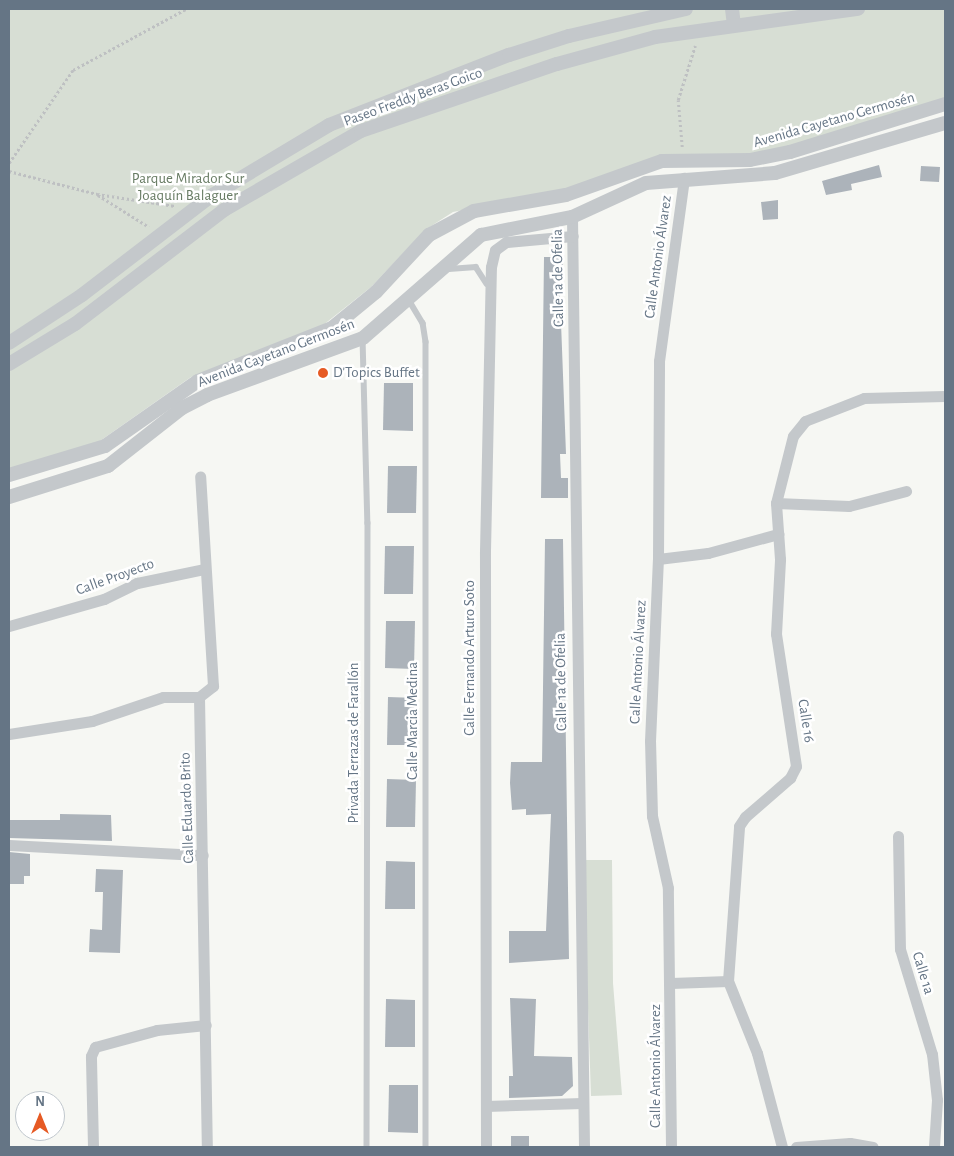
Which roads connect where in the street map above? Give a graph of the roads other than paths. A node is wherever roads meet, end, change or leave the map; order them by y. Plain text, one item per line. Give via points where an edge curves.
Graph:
1 (686, 9) edge
2 (732, 9) edge
3 (858, 9) edge
4 (734, 25) junction
5 (945, 104) edge
6 (945, 123) edge
7 (684, 178) junction
8 (572, 217) junction
9 (573, 236) junction
10 (437, 272) junction
11 (489, 296) junction
12 (408, 300) junction
13 (363, 338) junction
14 (9, 343) edge
15 (9, 364) edge
16 (945, 396) edge
17 (9, 475) edge
18 (200, 476) dead end
19 (906, 491) dead end
20 (9, 497) edge
21 (776, 503) junction
22 (778, 534) junction
23 (658, 559) junction
24 (204, 569) junction
25 (9, 626) edge
26 (199, 697) junction
27 (9, 734) edge
28 (898, 836) dead end
29 (9, 845) edge
30 (204, 855) junction
31 (728, 981) junction
32 (671, 983) junction
33 (206, 1025) junction
34 (582, 1103) junction
35 (486, 1106) junction
36 (93, 1147) edge
37 (207, 1147) edge
38 (367, 1147) edge
39 (426, 1147) edge
40 (486, 1147) edge
41 (584, 1147) edge
42 (671, 1147) edge
43 (782, 1147) edge
44 (796, 1147) edge
45 (873, 1147) edge
46 (934, 1147) edge

1 - 14 street, Paseo Freddy Beras Goico via 569,36 508,55 330,125 211,196 82,295
2 - 4 street
3 - 4 street, Paseo Freddy Beras Goico
4 - 15 street, Paseo Freddy Beras Goico via 655,37 558,64 360,132 224,210 75,324
5 - 17 street, Avenida Cayetano Germosén via 763,158 683,159 641,166 566,195 474,211 456,218 430,235 376,292 332,328 198,381 105,446
6 - 7 street, Avenida Cayetano Germosén via 775,173 726,180
7 - 8 street, Avenida Cayetano Germosén via 646,183
7 - 23 street, Calle Antonio Álvarez via 658,361
8 - 9 street, Calle 1a de Ofelia
8 - 10 street, Avenida Cayetano Germosén via 481,235
9 - 11 street, Calle Fernando Arturo Soto via 506,242 495,250
9 - 34 street, Calle 1a de Ofelia
10 - 11 lane via 460,266 476,267 485,278
10 - 12 street, Avenida Cayetano Germosén
11 - 35 street, Calle Fernando Arturo Soto via 484,551
12 - 13 street, Avenida Cayetano Germosén
12 - 39 lane, Calle Marcia Medina via 423,322 426,342
13 - 20 street, Avenida Cayetano Germosén via 207,394 182,408 108,466
13 - 38 lane, Privada Terrazas de Farallón via 368,523
16 - 21 street, Calle 16 via 864,398 805,421 793,436
18 - 24 street
19 - 21 street via 849,506
21 - 22 street, Calle 16
22 - 23 street via 708,553
22 - 31 street, Calle 16 via 776,634 796,766 790,778 739,826
23 - 32 street, Calle Antonio Álvarez via 650,741 651,806 668,888
24 - 25 street, Calle Proyecto via 136,583 104,600
24 - 26 street via 213,686
26 - 27 street via 163,697 92,721
26 - 30 street, Calle Eduardo Brito
28 - 46 street, Calle 1a via 900,949 932,1054 936,1100
29 - 30 street
30 - 33 street, Calle Eduardo Brito
31 - 32 street
31 - 43 street, Calle 16 via 757,1053
32 - 42 street, Calle Antonio Álvarez
33 - 36 street via 157,1030 95,1048 91,1056
33 - 37 street, Calle Eduardo Brito
34 - 35 street
34 - 41 street, Calle 1a de Ofelia
35 - 40 street, Calle Fernando Arturo Soto
44 - 45 street via 850,1142

